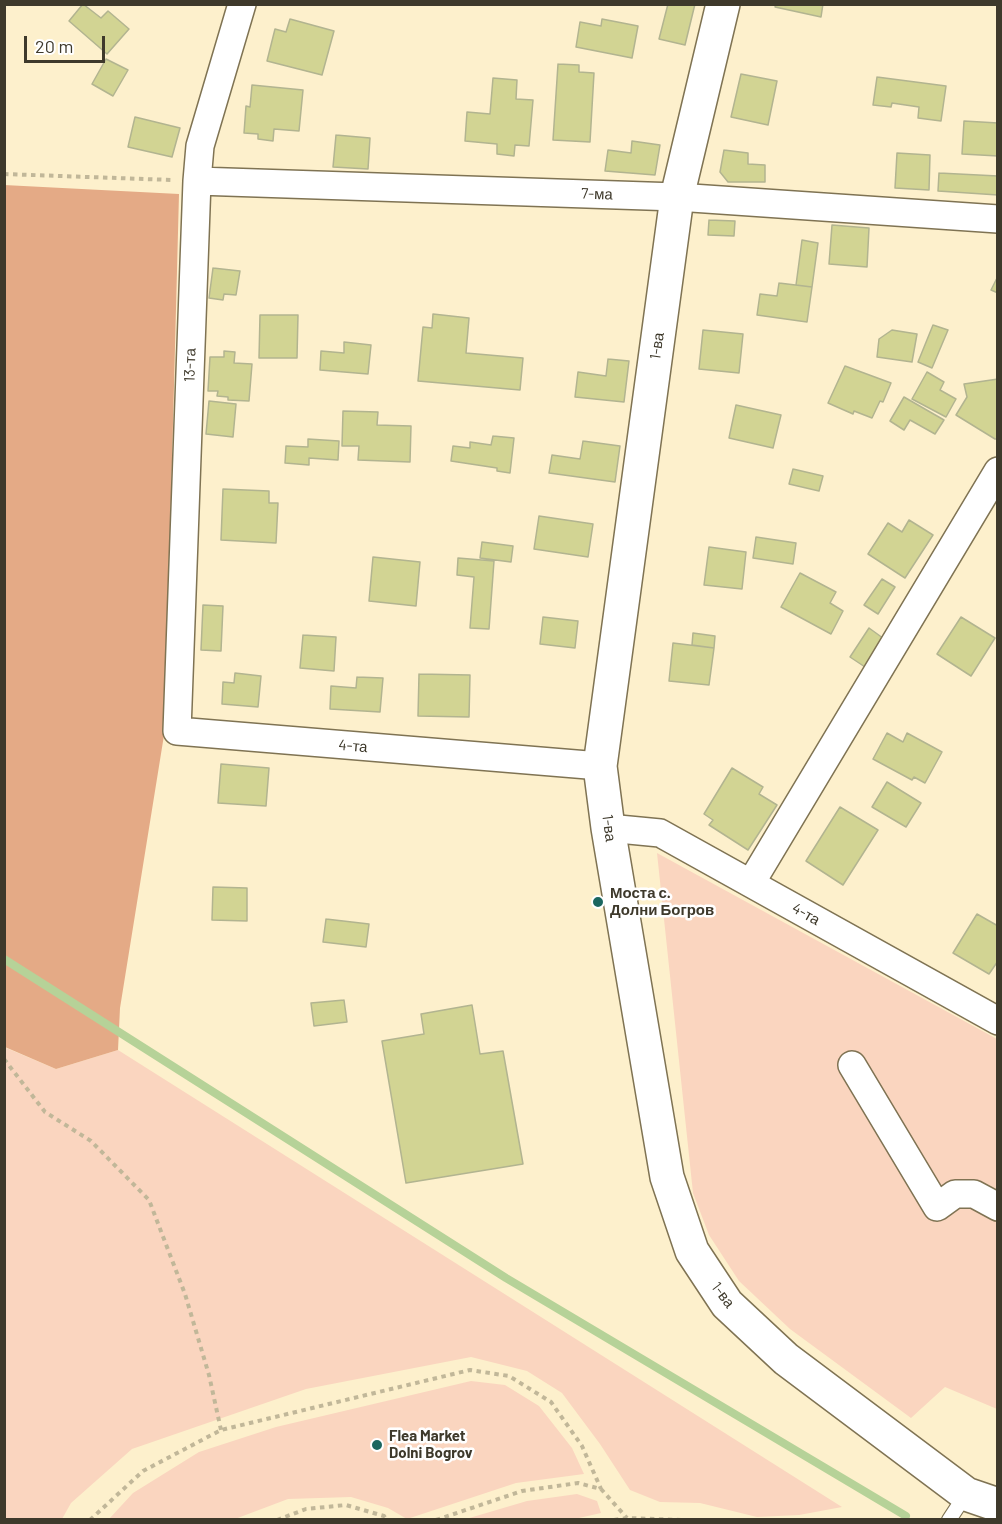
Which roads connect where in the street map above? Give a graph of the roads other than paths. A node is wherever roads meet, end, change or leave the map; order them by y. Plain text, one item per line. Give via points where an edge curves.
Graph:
1 (242, 4) edge
2 (723, 4) edge
3 (197, 181) junction
4 (677, 197) junction
5 (998, 219) edge
6 (998, 471) edge
7 (177, 731) joint
8 (600, 766) junction
9 (608, 828) junction
10 (751, 883) junction
11 (998, 1021) edge
12 (852, 1065) dead end
13 (998, 1207) edge
14 (998, 1505) edge
15 (958, 1507) edge

1 - 3 street, 13-та via 200,146
2 - 4 street, 1-ва
3 - 4 street, 7-ма
3 - 7 street, 13-та
4 - 5 street, 7-ма
4 - 8 street, 1-ва
6 - 10 street
7 - 8 street, 4-та
8 - 9 street, 1-ва
9 - 10 street, 4-та via 660,833
9 - 15 street, 1-ва via 667,1177 692,1251 728,1304
10 - 11 street, 4-та
12 - 13 street via 937,1207 955,1194 974,1194
14 - 15 street, 1-ва

